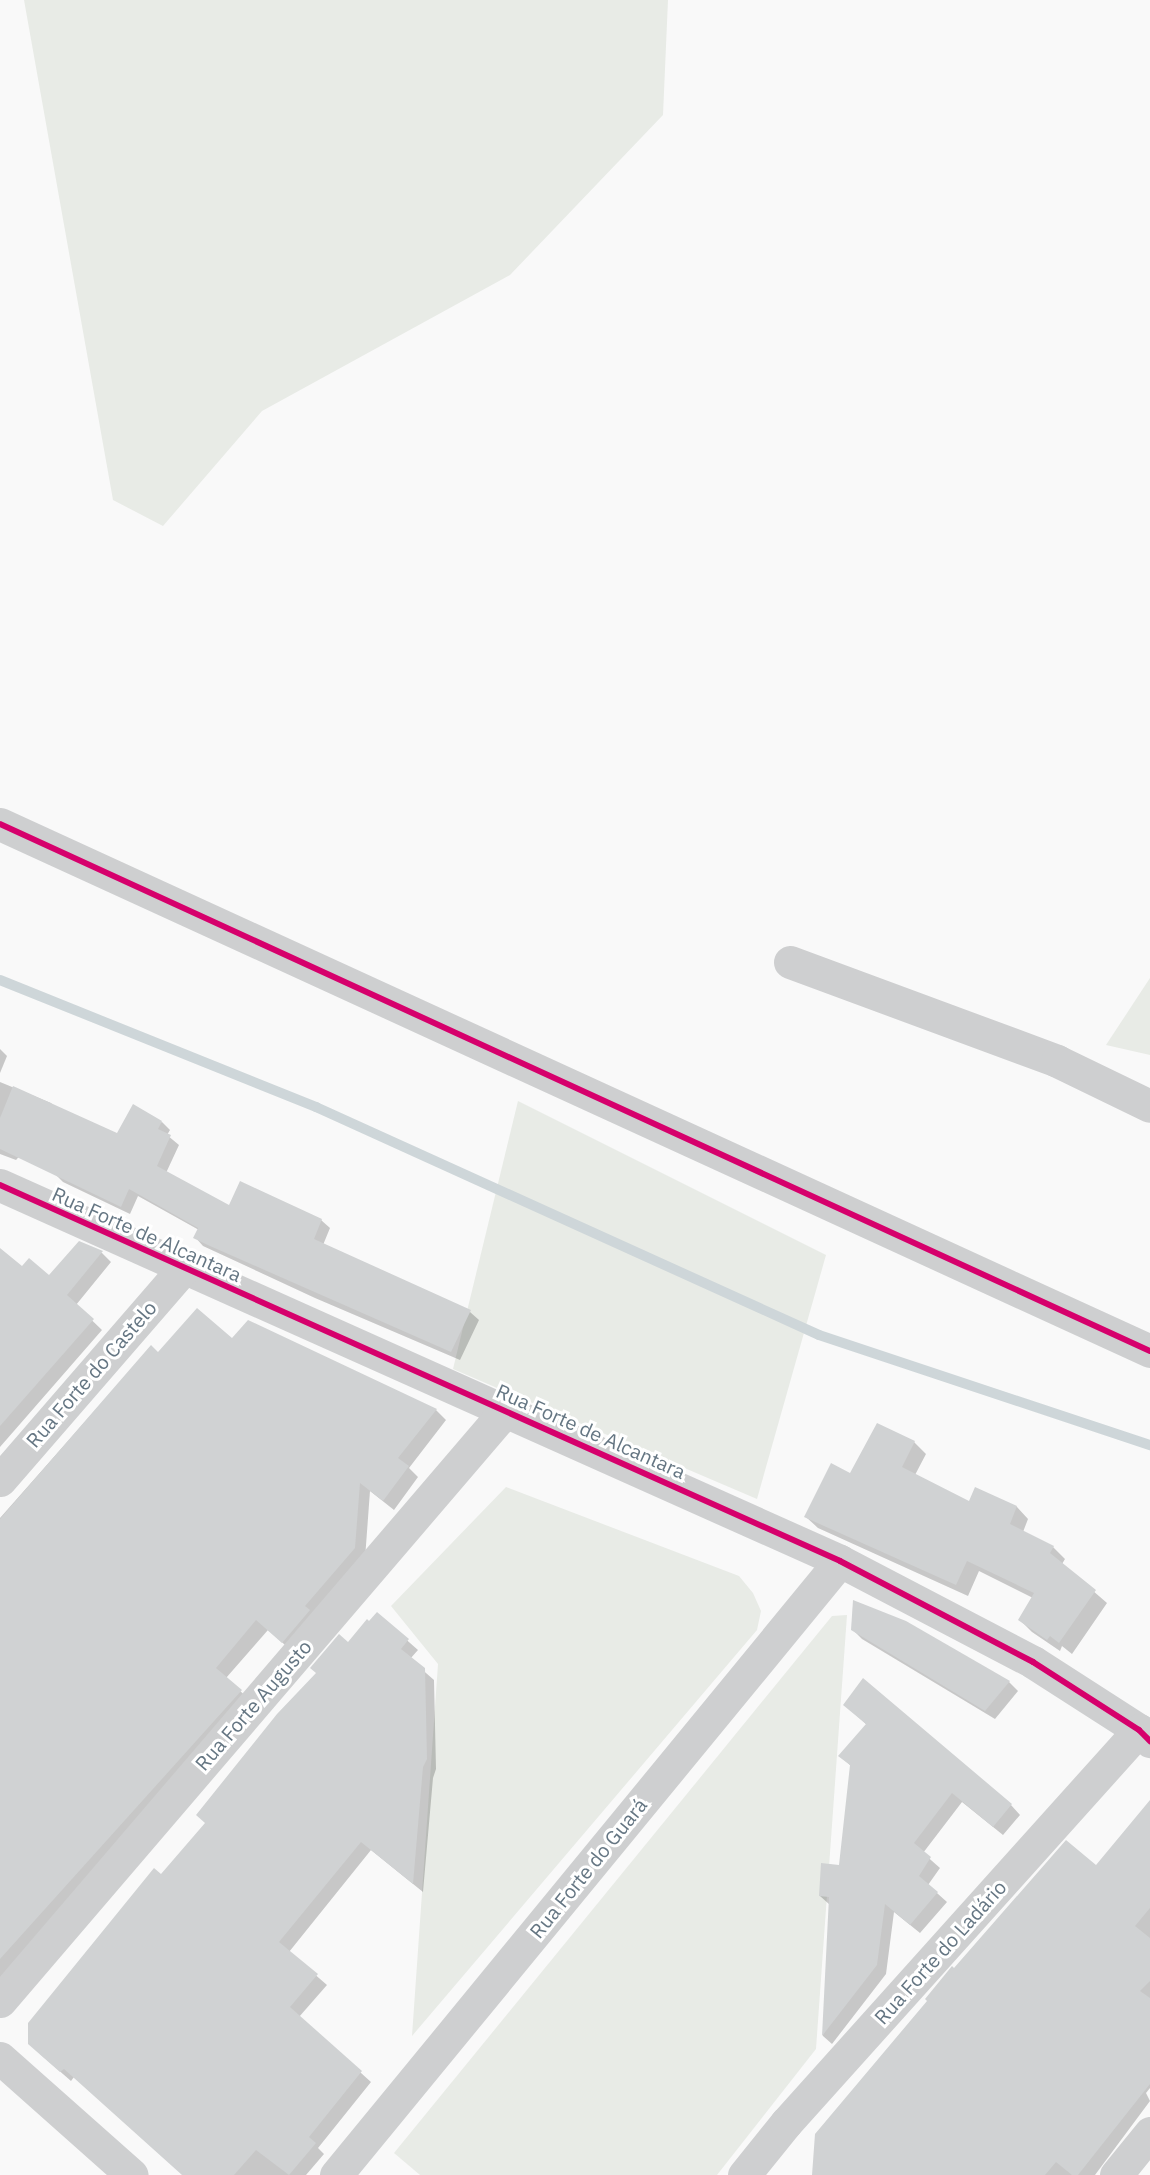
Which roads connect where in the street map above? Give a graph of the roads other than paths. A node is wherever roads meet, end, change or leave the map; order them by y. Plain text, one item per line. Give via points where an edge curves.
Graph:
1 (0, 824) edge
2 (790, 962) dead end
3 (1150, 1106) edge
4 (0, 1185) edge
5 (183, 1269) junction
6 (1150, 1351) edge
7 (506, 1410) junction
8 (0, 1480) edge
9 (840, 1561) junction
10 (1144, 1736) edge
11 (0, 2001) edge
12 (0, 2058) edge
13 (1150, 2133) edge
14 (132, 2175) edge
15 (336, 2175) edge
16 (744, 2175) edge
17 (1116, 2175) edge

1 - 6 street
2 - 3 street via 1057,1061
4 - 5 street, Rua Forte de Alcantara
5 - 7 street, Rua Forte de Alcantara
5 - 8 street, Rua Forte do Castelo
7 - 9 street, Rua Forte de Alcantara
7 - 11 street, Rua Forte Augusto
9 - 10 street, Rua Forte de Alcantara via 1033,1662
9 - 15 street, Rua Forte do Guará
10 - 16 street, Rua Forte do Ladário via 786,2123
12 - 14 street
13 - 17 street

